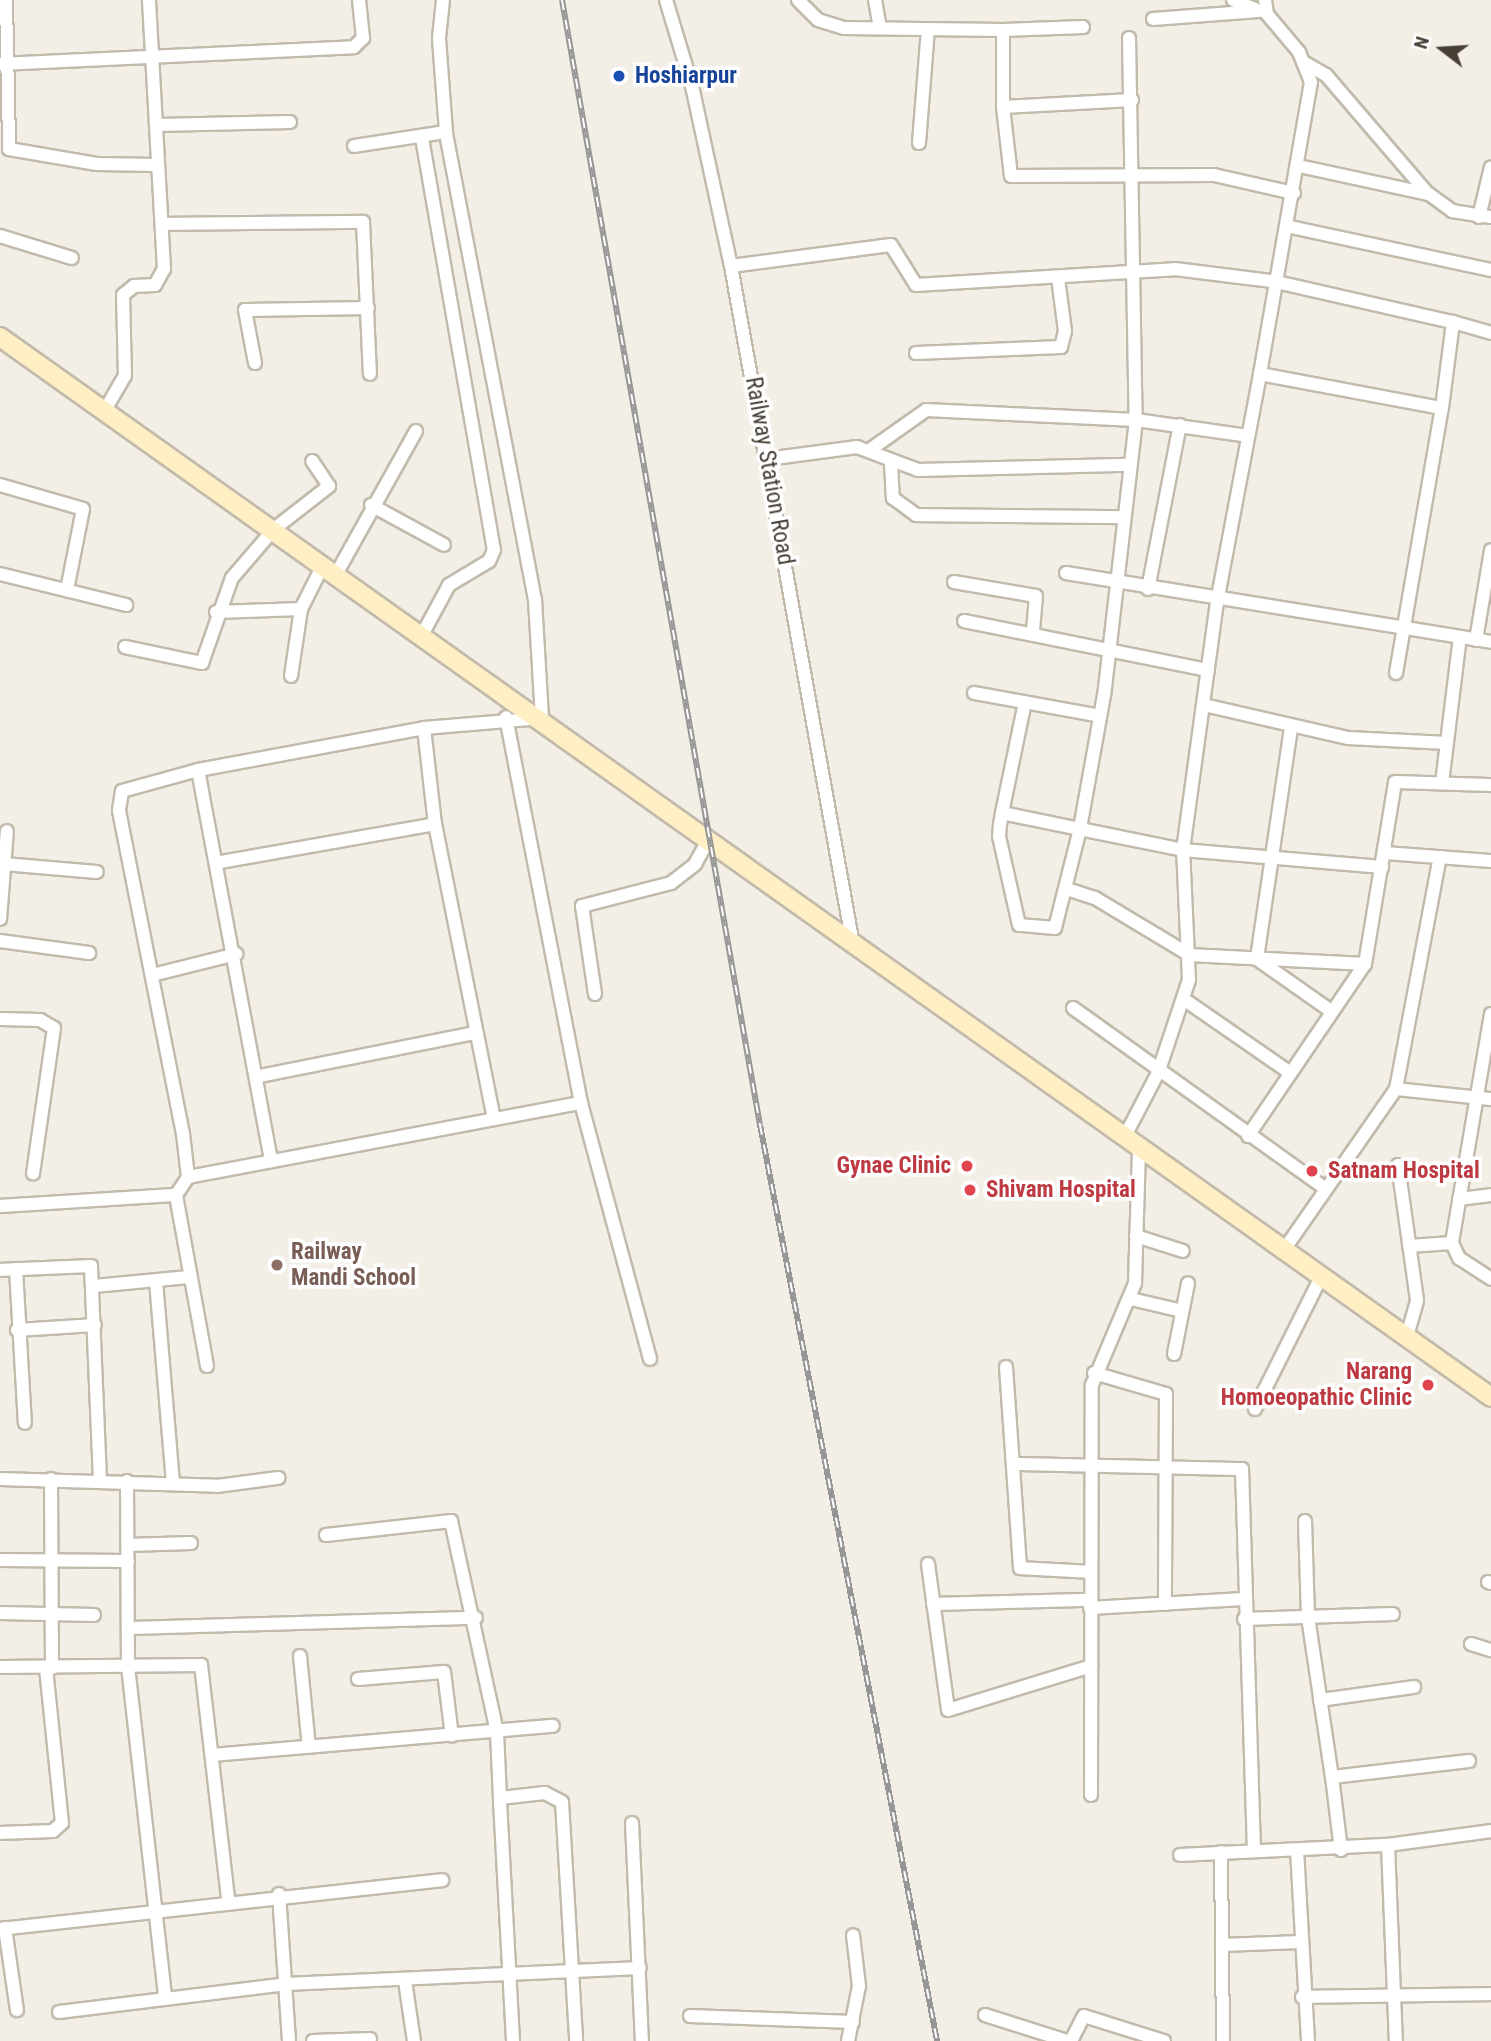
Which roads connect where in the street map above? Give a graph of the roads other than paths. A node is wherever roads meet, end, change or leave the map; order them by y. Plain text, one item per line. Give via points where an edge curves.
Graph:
1 (6, 0) edge
2 (149, 0) edge
3 (359, 0) edge
4 (443, 0) edge
5 (666, 0) edge
6 (798, 0) edge
7 (876, 0) edge
8 (1233, 0) edge
9 (1264, 8) edge
10 (1153, 19) dead end
11 (1083, 27) dead end
12 (880, 28) junction
13 (928, 29) junction
14 (1003, 30) junction
15 (1129, 38) dead end
16 (152, 54) junction
17 (1306, 63) junction
18 (3, 64) edge
19 (1132, 100) junction
20 (1003, 107) junction
21 (290, 122) dead end
22 (157, 125) junction
23 (446, 132) junction
24 (422, 138) junction
25 (919, 144) dead end
26 (354, 146) dead end
27 (158, 166) junction
28 (1299, 166) junction
29 (1491, 167) edge
30 (1132, 175) junction
31 (1294, 193) junction
32 (1429, 194) junction
33 (1485, 217) edge
34 (163, 224) junction
35 (1286, 226) junction
36 (0, 236) edge
37 (72, 258) dead end
38 (731, 266) junction
39 (1138, 270) junction
40 (1491, 271) edge
41 (1058, 278) junction
42 (1272, 281) junction
43 (368, 307) junction
44 (1453, 322) junction
45 (1491, 333) edge
46 (0, 337) edge
47 (916, 353) dead end
48 (255, 363) dead end
49 (370, 374) dead end
50 (1260, 374) junction
51 (1443, 408) junction
52 (105, 410) junction
53 (1136, 420) junction
54 (1180, 425) junction
55 (416, 431) dead end
56 (1248, 436) junction
57 (871, 449) junction
58 (767, 459) junction
59 (312, 461) dead end
60 (891, 463) junction
61 (1129, 465) junction
62 (0, 485) edge
63 (371, 505) junction
64 (1124, 517) junction
65 (274, 530) junction
66 (444, 545) dead end
67 (1491, 551) edge
68 (329, 572) junction
69 (1066, 573) dead end
70 (0, 574) edge
71 (954, 582) dead end
72 (1119, 583) junction
73 (1148, 589) junction
74 (67, 590) junction
75 (1217, 602) junction
76 (126, 605) dead end
77 (301, 609) junction
78 (216, 612) junction
79 (964, 621) dead end
80 (1406, 630) junction
81 (1033, 633) junction
82 (422, 635) junction
83 (1460, 637) junction
84 (1476, 640) junction
85 (1491, 642) edge
86 (125, 647) dead end
87 (1109, 647) junction
88 (1208, 670) junction
89 (1396, 673) dead end
90 (291, 676) dead end
91 (974, 693) dead end
92 (1025, 702) junction
93 (1204, 705) junction
94 (1100, 716) junction
95 (506, 718) junction
96 (542, 718) junction
97 (424, 728) junction
98 (1291, 728) junction
99 (1447, 744) junction
100 (198, 770) junction
101 (1443, 783) junction
102 (1491, 785) edge
103 (1002, 813) junction
104 (435, 824) junction
105 (1080, 828) junction
106 (7, 831) dead end
107 (708, 841) junction
108 (1183, 850) junction
109 (1385, 853) junction
110 (1440, 857) junction
111 (1268, 860) junction
112 (1491, 861) edge
113 (220, 862) junction
114 (4, 864) junction
115 (1382, 867) junction
116 (97, 872) dead end
117 (1067, 889) junction
118 (0, 919) edge
119 (0, 942) edge
120 (853, 946) junction
121 (89, 953) dead end
122 (236, 954) junction
123 (1190, 955) junction
124 (1257, 959) junction
125 (1365, 964) junction
126 (152, 975) junction
127 (595, 994) dead end
128 (1185, 1000) junction
129 (1073, 1008) dead end
130 (1331, 1011) junction
131 (1491, 1014) edge
132 (0, 1018) edge
133 (476, 1033) junction
134 (1289, 1072) junction
135 (1158, 1073) junction
136 (260, 1076) junction
137 (1396, 1089) junction
138 (1491, 1098) edge
139 (1475, 1101) junction
140 (582, 1103) junction
141 (494, 1118) junction
142 (1248, 1136) junction
143 (1132, 1141) junction
144 (271, 1161) junction
145 (1398, 1165) dead end
146 (33, 1173) dead end
147 (188, 1177) junction
148 (1323, 1187) junction
149 (176, 1195) junction
150 (1491, 1195) edge
151 (1460, 1199) junction
152 (0, 1206) edge
153 (1136, 1236) junction
154 (1452, 1243) junction
155 (1286, 1247) junction
156 (1409, 1247) junction
157 (1183, 1251) dead end
158 (0, 1269) edge
159 (16, 1269) junction
160 (189, 1277) junction
161 (1321, 1277) junction
162 (1491, 1279) edge
163 (156, 1281) junction
164 (1188, 1283) dead end
165 (94, 1286) junction
166 (1131, 1299) junction
167 (1182, 1311) junction
168 (95, 1325) junction
169 (17, 1330) junction
170 (1407, 1336) junction
171 (1174, 1354) dead end
172 (650, 1359) dead end
173 (207, 1366) dead end
174 (1006, 1367) dead end
175 (1094, 1373) junction
176 (1491, 1397) edge
177 (1255, 1409) dead end
178 (25, 1423) dead end
179 (1014, 1464) junction
180 (1168, 1465) junction
181 (1090, 1466) junction
182 (100, 1478) junction
183 (278, 1478) dead end
184 (0, 1479) edge
185 (51, 1479) junction
186 (127, 1481) junction
187 (173, 1483) junction
188 (1305, 1521) dead end
189 (326, 1535) dead end
190 (191, 1543) dead end
191 (128, 1545) junction
192 (0, 1560) edge
193 (50, 1560) junction
194 (128, 1561) junction
195 (928, 1564) dead end
196 (1091, 1572) junction
197 (1243, 1599) junction
198 (933, 1604) junction
199 (1090, 1604) junction
200 (1165, 1604) junction
201 (0, 1613) edge
202 (51, 1614) junction
203 (1392, 1614) dead end
204 (94, 1615) dead end
205 (1308, 1617) junction
206 (476, 1618) junction
207 (1244, 1619) junction
208 (129, 1628) junction
209 (1471, 1644) dead end
210 (1491, 1650) edge
211 (300, 1656) dead end
212 (128, 1666) junction
213 (1091, 1666) junction
214 (0, 1667) edge
215 (49, 1668) junction
216 (358, 1679) dead end
217 (1414, 1687) dead end
218 (1320, 1700) junction
219 (553, 1726) dead end
220 (497, 1732) junction
221 (452, 1736) junction
222 (309, 1747) junction
223 (212, 1755) junction
224 (1469, 1761) dead end
225 (1332, 1777) junction
226 (1091, 1795) dead end
227 (500, 1798) junction
228 (632, 1823) dead end
229 (1491, 1831) edge
230 (0, 1833) edge
231 (1388, 1844) junction
232 (1254, 1850) junction
233 (1297, 1850) junction
234 (1341, 1850) junction
235 (1221, 1852) junction
236 (1180, 1855) dead end
237 (442, 1880) dead end
238 (279, 1894) junction
239 (228, 1899) junction
240 (156, 1909) junction
241 (3, 1929) edge
242 (853, 1935) dead end
243 (1300, 1942) junction
244 (1222, 1945) junction
245 (640, 1968) junction
246 (568, 1969) junction
247 (507, 1973) junction
248 (405, 1981) junction
249 (286, 1984) junction
250 (1396, 1994) junction
251 (1491, 1994) edge
252 (1301, 1997) junction
253 (165, 1998) junction
254 (17, 2010) dead end
255 (59, 2012) dead end
256 (985, 2015) dead end
257 (690, 2016) dead end
258 (853, 2022) junction
259 (370, 2039) dead end
260 (289, 2041) edge
261 (313, 2041) edge
262 (414, 2041) edge
263 (513, 2041) edge
264 (576, 2041) edge
265 (642, 2041) edge
266 (848, 2041) edge
267 (1069, 2041) edge
268 (1164, 2041) edge
269 (1223, 2041) edge
270 (1308, 2041) edge
271 (1396, 2041) edge

1 - 18 street
2 - 16 street
3 - 16 street via 363,38 354,47
4 - 23 street via 439,38
5 - 38 street, Railway Station Road via 692,86
6 - 12 street via 825,24
7 - 12 street
8 - 9 street
9 - 10 street
9 - 17 street
11 - 14 street
12 - 13 street
13 - 14 street
13 - 25 street
14 - 20 street
15 - 19 street
16 - 18 street
16 - 22 street
17 - 28 street via 1310,95
17 - 32 street via 1326,75
18 - 27 street via 8,142 15,154
19 - 20 street
19 - 30 street
20 - 30 street via 1008,170 1017,179
21 - 22 street
22 - 27 street
23 - 24 street
23 - 96 street via 535,600
24 - 26 street
24 - 82 street via 495,550 489,561 449,585
27 - 34 street
28 - 31 street
28 - 32 street
29 - 33 street
30 - 31 street via 1214,175
30 - 39 street
31 - 35 street
32 - 33 street via 1452,211
34 - 43 street via 362,221
34 - 52 street via 163,277 123,295 125,376
35 - 40 street
35 - 42 street
36 - 37 street
38 - 41 street via 891,245 916,285
38 - 58 street, Railway Station Road
39 - 41 street
39 - 42 street
39 - 53 street
41 - 47 street via 1065,331 1061,347
42 - 44 street
42 - 50 street
43 - 48 street via 245,310
43 - 49 street
44 - 45 street
44 - 51 street
46 - 52 main road
50 - 51 street
50 - 56 street
51 - 80 street
52 - 65 main road
53 - 54 street
53 - 57 street via 926,410
53 - 61 street
54 - 56 street
54 - 73 street
55 - 63 street
56 - 75 street
57 - 58 street
57 - 60 street
58 - 120 street, Railway Station Road
59 - 65 street via 329,486
60 - 61 street via 932,470
60 - 64 street via 893,498 916,515
61 - 64 street
62 - 74 street via 86,514
63 - 66 street
63 - 68 street
64 - 72 street
65 - 68 main road
65 - 78 street via 232,578
67 - 84 street
68 - 77 street
68 - 82 main road
69 - 72 street
70 - 74 street
71 - 81 street via 1036,596
72 - 73 street
72 - 87 street
73 - 75 street
74 - 76 street
75 - 80 street
75 - 88 street
77 - 78 street
77 - 90 street
78 - 86 street via 202,663
79 - 81 street
80 - 83 street
80 - 89 street
81 - 87 street
82 - 96 main road
83 - 84 street
83 - 99 street
84 - 85 street
87 - 88 street
87 - 94 street
88 - 93 street
91 - 92 street
92 - 94 street
92 - 103 street
93 - 98 street
93 - 108 street
94 - 105 street
95 - 96 street
95 - 97 street
95 - 140 street
96 - 107 main road
97 - 100 street
97 - 104 street
98 - 99 street
98 - 111 street
99 - 101 street
100 - 113 street
100 - 126 street via 130,785 120,800
101 - 102 street
101 - 109 street via 1395,782
103 - 105 street
103 - 117 street via 1000,844 1019,925 1055,928
104 - 113 street
104 - 133 street
105 - 108 street
105 - 117 street
106 - 114 street
107 - 120 main road
107 - 127 street via 695,864 671,883 582,906
108 - 111 street
108 - 123 street
109 - 110 street
109 - 115 street
110 - 112 street
110 - 137 street
111 - 115 street
111 - 124 street
113 - 122 street
114 - 116 street
114 - 118 street
115 - 125 street
117 - 123 street via 1107,904
119 - 121 street
120 - 143 main road
122 - 126 street
122 - 136 street
123 - 124 street
123 - 128 street
124 - 125 street
124 - 130 street
125 - 130 street
126 - 147 street
128 - 134 street
128 - 135 street
129 - 135 street
130 - 134 street
131 - 139 street
132 - 146 street via 40,1020 54,1028
133 - 136 street
133 - 141 street
134 - 142 street
135 - 142 street
135 - 143 street
136 - 144 street
137 - 139 street
137 - 148 street
138 - 139 street
139 - 151 street
140 - 141 street
140 - 172 street
141 - 144 street
142 - 148 street
143 - 153 street
143 - 155 main road
144 - 147 street
145 - 156 street
147 - 149 street
148 - 155 street
149 - 152 street
149 - 160 street
150 - 151 street
151 - 154 street
153 - 157 street
153 - 166 street
154 - 156 street
154 - 162 street via 1460,1258
155 - 161 main road
156 - 170 street via 1417,1309
158 - 159 street
159 - 165 street via 87,1263
159 - 169 street
160 - 163 street
160 - 173 street
161 - 170 main road
161 - 177 street
163 - 165 street
163 - 187 street
164 - 167 street
165 - 168 street
166 - 167 street
166 - 175 street
167 - 171 street
168 - 169 street
168 - 182 street
169 - 178 street
170 - 176 main road
174 - 179 street
175 - 180 street via 1166,1394
175 - 181 street
179 - 181 street
179 - 196 street via 1020,1568
180 - 181 street
180 - 197 street via 1242,1469
180 - 200 street
181 - 196 street
182 - 185 street
182 - 186 street
183 - 187 street via 217,1486
184 - 185 street
185 - 193 street
186 - 187 street
186 - 191 street
188 - 205 street
189 - 206 street via 447,1518
190 - 191 street
191 - 194 street
192 - 193 street
193 - 194 street
193 - 202 street
194 - 208 street
195 - 198 street
196 - 199 street
197 - 200 street
197 - 207 street
198 - 199 street
198 - 213 street via 948,1710
199 - 200 street
199 - 213 street
201 - 202 street
202 - 204 street
202 - 215 street
203 - 205 street
205 - 207 street
205 - 218 street
206 - 208 street
206 - 220 street
207 - 232 street
208 - 212 street
209 - 210 street
211 - 222 street
212 - 215 street
212 - 223 street via 201,1665
212 - 240 street
213 - 226 street
214 - 215 street
215 - 230 street via 62,1824 53,1831
216 - 221 street via 444,1672
217 - 218 street
218 - 225 street
219 - 220 street
220 - 221 street
220 - 227 street
221 - 222 street
222 - 223 street
223 - 239 street
224 - 225 street
225 - 234 street
227 - 246 street via 545,1793 562,1802
227 - 247 street
228 - 245 street
229 - 231 street
231 - 234 street
231 - 250 street
232 - 233 street
232 - 235 street
233 - 234 street
233 - 243 street
235 - 236 street
235 - 244 street
237 - 238 street
238 - 239 street
238 - 249 street
239 - 240 street
240 - 241 street
240 - 253 street
241 - 254 street
242 - 258 street via 859,1986
243 - 244 street
243 - 252 street
244 - 269 street
245 - 246 street
245 - 265 street
246 - 247 street
246 - 264 street
247 - 248 street
247 - 263 street
248 - 249 street
248 - 262 street
249 - 253 street
249 - 260 street
250 - 251 street
250 - 252 street
250 - 271 street
252 - 270 street
253 - 255 street
256 - 267 street
257 - 258 street
258 - 266 street
259 - 261 street
267 - 268 street via 1084,2016

